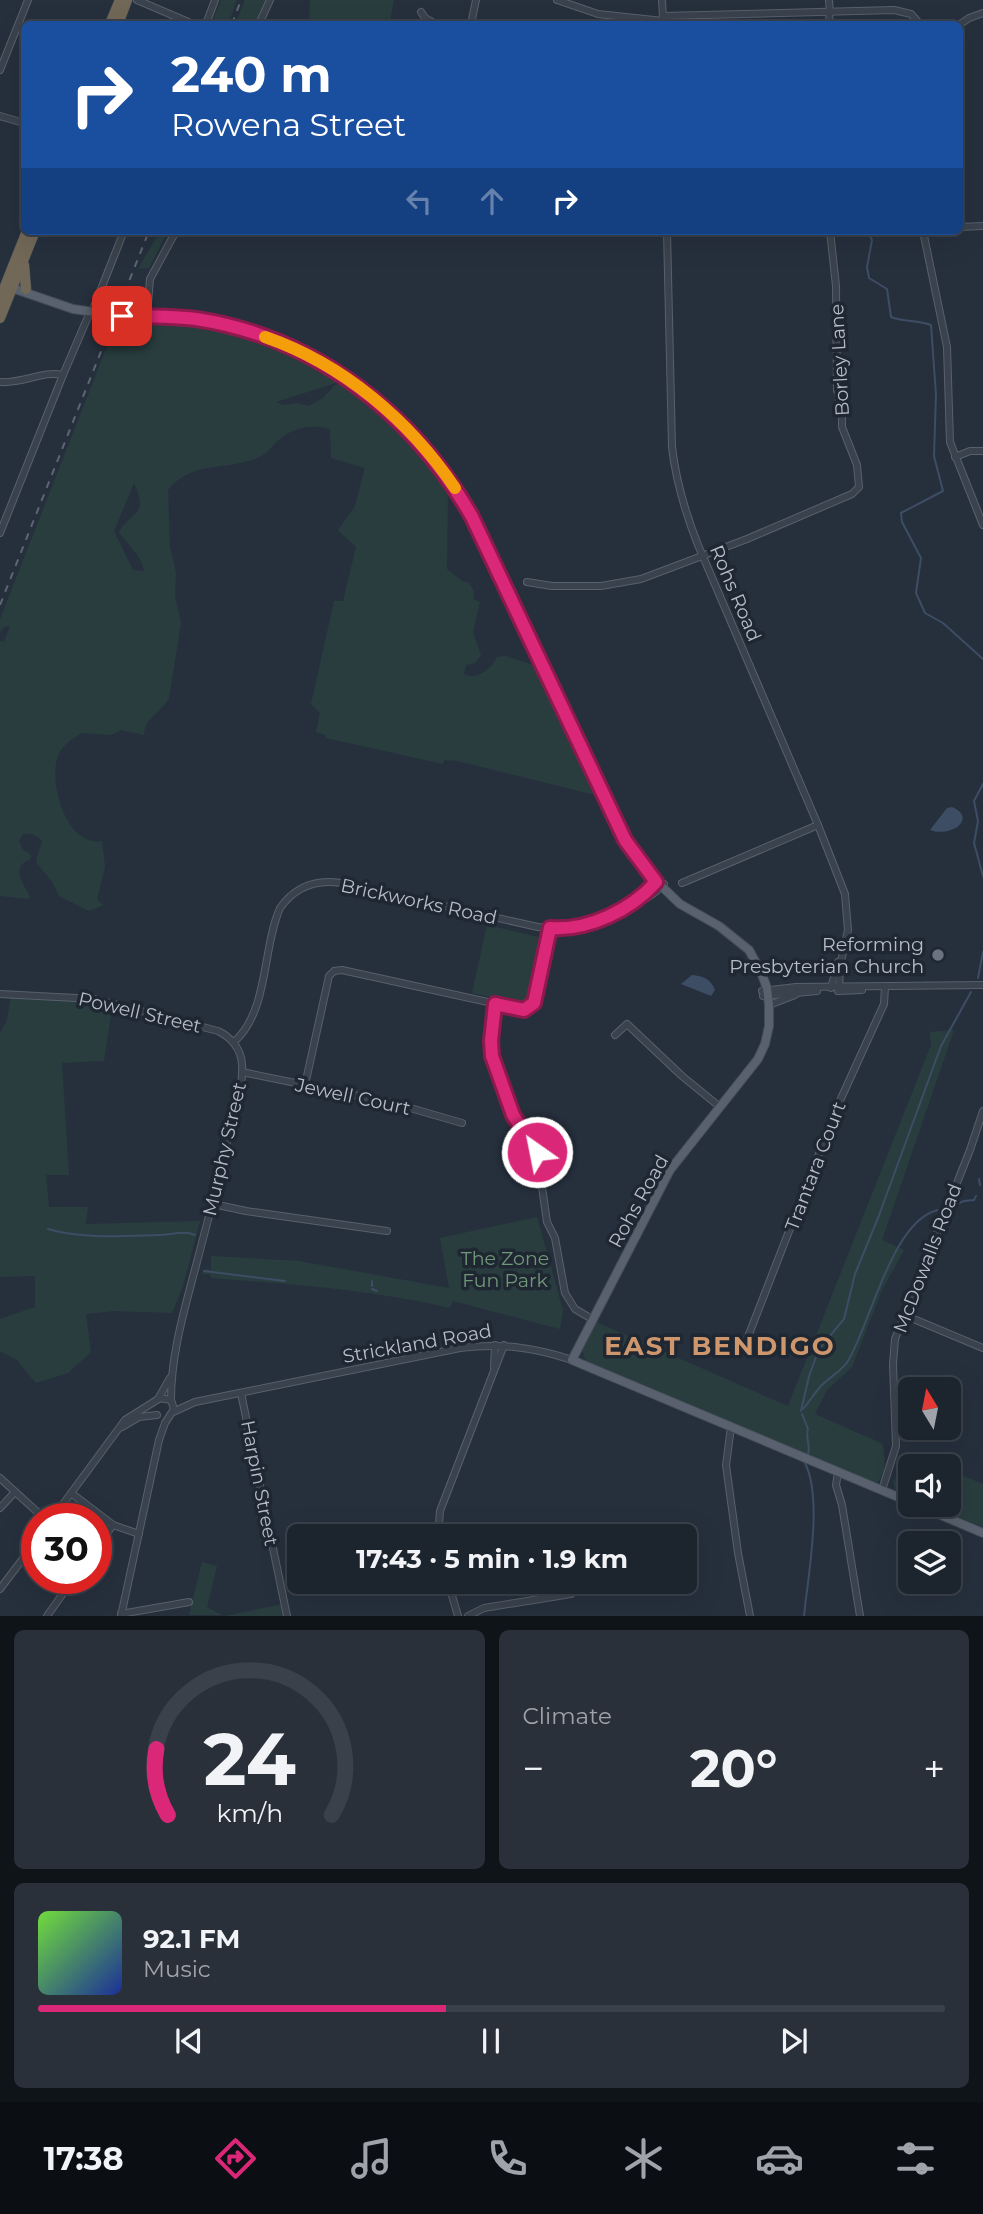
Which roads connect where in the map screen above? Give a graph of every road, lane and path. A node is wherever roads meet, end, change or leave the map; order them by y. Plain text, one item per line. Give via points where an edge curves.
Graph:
1 (28, 0) edge
2 (215, 0) edge
3 (270, 0) edge
4 (476, 0) edge
5 (557, 0) edge
6 (662, 0) edge
7 (829, 0) edge
8 (130, 1) edge
9 (421, 12) dead end
10 (830, 13) junction
11 (983, 13) edge
12 (113, 21) edge
13 (120, 21) edge
14 (185, 21) edge
15 (206, 21) edge
16 (260, 21) edge
17 (432, 21) edge
18 (472, 21) edge
19 (663, 21) edge
20 (830, 21) edge
21 (917, 21) edge
22 (963, 22) edge
23 (0, 70) edge
24 (0, 109) edge
25 (0, 116) edge
26 (16, 120) junction
27 (21, 122) edge
28 (983, 226) edge
29 (963, 227) edge
30 (25, 235) edge
31 (33, 235) edge
32 (122, 235) edge
33 (174, 235) edge
34 (667, 235) edge
35 (831, 235) edge
36 (924, 235) edge
37 (26, 254) junction
38 (6, 283) edge
39 (26, 289) junction
40 (0, 299) edge
41 (90, 312) junction
42 (147, 316) junction
43 (0, 318) edge
44 (63, 375) junction
45 (0, 383) edge
46 (983, 451) edge
47 (955, 457) junction
48 (983, 525) edge
49 (0, 533) edge
50 (703, 556) junction
51 (527, 582) dead end
52 (818, 825) junction
53 (660, 883) junction
54 (682, 883) dead end
55 (550, 928) junction
56 (844, 951) junction
57 (983, 985) edge
58 (885, 987) junction
59 (831, 989) junction
60 (839, 989) junction
61 (811, 991) junction
62 (765, 993) junction
63 (0, 994) edge
64 (495, 1004) junction
65 (769, 1005) junction
66 (615, 1035) dead end
67 (233, 1042) junction
68 (751, 1069) junction
69 (242, 1072) junction
70 (305, 1085) junction
71 (720, 1107) junction
72 (983, 1111) edge
73 (462, 1123) dead end
74 (212, 1204) junction
75 (387, 1231) dead end
76 (904, 1315) junction
77 (592, 1319) junction
78 (495, 1345) junction
79 (504, 1345) junction
80 (744, 1347) dead end
81 (983, 1348) edge
82 (572, 1360) junction
83 (494, 1369) junction
84 (172, 1373) junction
85 (242, 1392) junction
86 (158, 1400) junction
87 (171, 1400) junction
88 (195, 1402) junction
89 (172, 1414) junction
90 (158, 1415) junction
91 (731, 1427) junction
92 (118, 1430) junction
93 (159, 1440) junction
94 (838, 1472) junction
95 (0, 1478) edge
96 (882, 1490) junction
97 (15, 1492) junction
98 (71, 1493) junction
99 (898, 1497) edge
100 (27, 1503) edge
101 (64, 1503) edge
102 (0, 1508) edge
103 (945, 1517) edge
104 (439, 1524) edge
105 (113, 1525) joint
106 (983, 1533) edge
107 (139, 1534) junction
108 (21, 1561) edge
109 (0, 1589) edge
110 (62, 1594) edge
111 (452, 1594) edge
112 (571, 1594) dead end
113 (189, 1602) dead end
114 (47, 1615) edge
115 (121, 1615) edge
116 (287, 1615) edge
117 (458, 1615) edge
118 (468, 1615) edge
119 (750, 1615) edge
120 (860, 1615) edge

1 - 23 street
2 - 15 street
3 - 16 street
4 - 18 street
5 - 19 street via 598,14
6 - 19 street
7 - 10 street
8 - 12 highway
8 - 13 highway
8 - 14 street
9 - 17 street
10 - 19 street
10 - 20 street
10 - 21 street via 894,10 911,14
11 - 22 street
24 - 26 street
25 - 26 street
26 - 27 street
28 - 29 street
30 - 38 highway
31 - 37 highway
32 - 41 street
33 - 42 street via 150,279
34 - 50 street, Rohs Road via 675,478
35 - 50 street, Borley Lane via 836,273 837,390 859,487 852,495
36 - 47 street via 947,347 949,436
37 - 38 highway
37 - 39 highway
38 - 39 main road
38 - 40 highway
38 - 41 main road via 57,305
38 - 43 highway
39 - 41 main road
41 - 42 main road
41 - 44 street
42 - 53 main road via 214,323 289,346 351,381 410,432 450,481 478,528 615,816
44 - 45 street via 48,373
44 - 49 street
46 - 47 street
47 - 48 street
50 - 51 street via 615,584
50 - 52 street, Rohs Road
52 - 54 street
52 - 56 street, Rohs Road via 847,902
53 - 55 street, Brickworks Road via 643,900 624,908 582,925
53 - 62 main road via 731,934 752,955
55 - 64 street via 534,1003 524,1010
55 - 67 street, Brickworks Road via 331,882 313,883 290,895 277,915 252,1020
56 - 59 street, Rohs Road
56 - 60 street, Rohs Road
57 - 58 street
58 - 60 street
58 - 80 street, Trantara Court via 884,1004 838,1105
59 - 60 street
59 - 61 street
59 - 62 street
61 - 62 street
61 - 65 street
62 - 65 main road, Rohs Road
62 - 68 main road, Rohs Road via 763,1034
63 - 67 street, Powell Street via 105,1000 209,1028
64 - 70 street via 334,971 329,976
64 - 77 street via 492,1056 513,1115 537,1152 547,1222 555,1238 565,1293 576,1309
65 - 68 main road, Rohs Road via 765,1044
66 - 71 street via 627,1024
67 - 69 street, Murphy Street via 241,1056
68 - 71 main road, Rohs Road
69 - 70 street, Jewell Court
69 - 74 street, Murphy Street
70 - 73 street, Jewell Court
71 - 77 main road, Rohs Road via 670,1170
72 - 76 street, McDowalls Road
74 - 75 street
74 - 84 street, Murphy Street
76 - 81 street
76 - 96 street, McDowalls Road via 893,1351 896,1446
77 - 82 main road, Rohs Road
78 - 79 street, Strickland Road
78 - 83 street
78 - 85 street, Strickland Road
79 - 82 street, Strickland Road
79 - 83 street
82 - 91 main road, Strickland Road
83 - 104 street
84 - 86 street, Murphy Street
84 - 87 street, Murphy Street
85 - 88 street, Strickland Road
85 - 116 street, Harpin Street
86 - 87 street
86 - 90 street via 154,1408
86 - 92 street via 131,1415
87 - 88 street, Strickland Road
87 - 89 street
88 - 89 street, Strickland Road
89 - 90 street
89 - 93 street
90 - 92 street via 135,1418
90 - 93 street
91 - 94 main road, Strickland Road
91 - 119 street via 726,1465
92 - 98 street
93 - 107 street
94 - 96 main road, Strickland Road
94 - 120 street via 836,1485
95 - 97 street
96 - 99 main road, Strickland Road
97 - 100 street
97 - 102 street
98 - 101 street
98 - 105 street
103 - 106 main road
105 - 107 street
107 - 115 street
108 - 109 street
110 - 114 street
111 - 117 street
112 - 118 street via 489,1607
113 - 115 street

